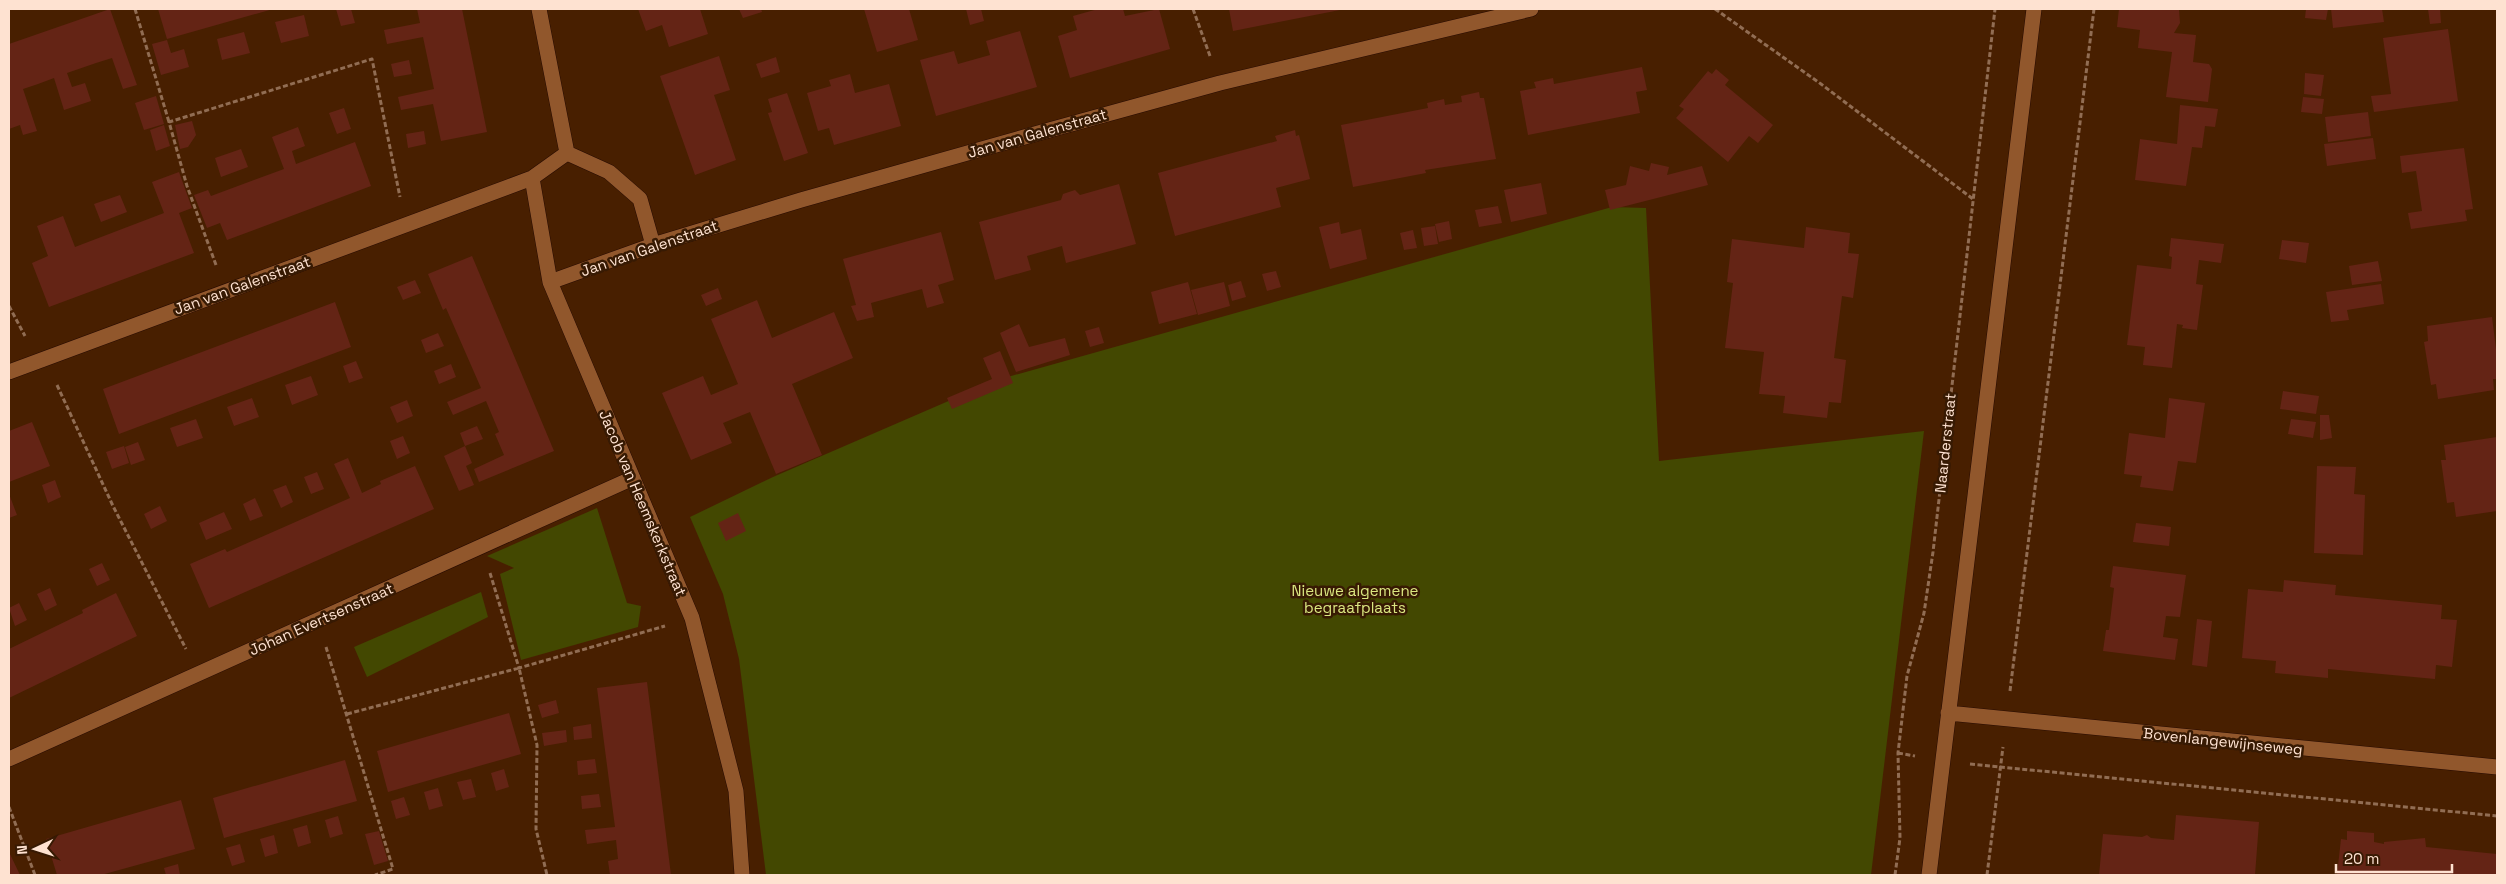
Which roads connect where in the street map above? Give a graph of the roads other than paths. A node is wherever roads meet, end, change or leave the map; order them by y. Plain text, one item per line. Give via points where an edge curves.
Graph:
1 (539, 9) edge
2 (1531, 9) edge
3 (2034, 9) edge
4 (567, 153) junction
5 (532, 178) junction
6 (653, 245) junction
7 (550, 282) junction
8 (9, 372) edge
9 (633, 478) junction
10 (1948, 713) junction
11 (9, 759) edge
12 (2497, 768) edge
13 (742, 875) edge
14 (1929, 875) edge

1 - 4 street
2 - 6 street, Jan van Galenstraat via 1220,82
3 - 10 street
4 - 5 street
4 - 6 street via 609,172 640,199
5 - 7 street, Jacob van Heemskerkstraat
5 - 8 street, Jan van Galenstraat
6 - 7 street, Jan van Galenstraat
7 - 9 street, Jacob van Heemskerkstraat
9 - 11 street, Johan Evertsenstraat
9 - 13 street, Jacob van Heemskerkstraat via 692,618 736,791
10 - 12 street, Bovenlangewijnseweg
10 - 14 street

